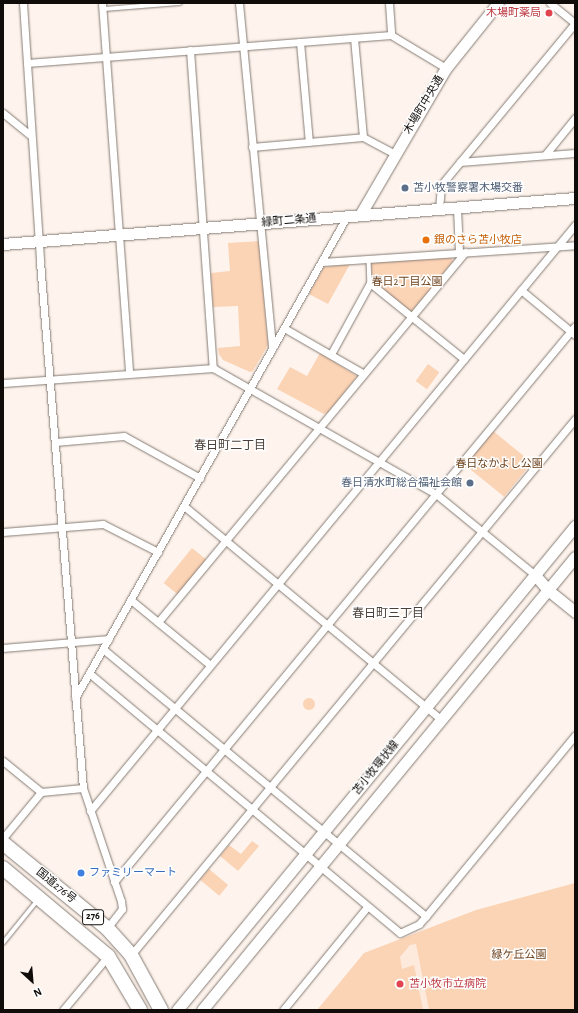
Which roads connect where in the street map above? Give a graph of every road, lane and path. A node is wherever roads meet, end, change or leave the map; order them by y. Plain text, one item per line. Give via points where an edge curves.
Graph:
1 (23, 3) edge
2 (180, 3) edge
3 (239, 3) edge
4 (389, 3) edge
5 (498, 3) edge
6 (550, 3) edge
7 (146, 4) edge
8 (103, 6) edge
9 (575, 23) edge
10 (392, 35) junction
11 (354, 38) junction
12 (300, 42) junction
13 (243, 46) junction
14 (190, 50) junction
15 (106, 57) junction
16 (27, 63) junction
17 (446, 68) junction
18 (3, 113) edge
19 (575, 118) edge
20 (31, 136) junction
21 (363, 136) junction
22 (309, 142) junction
23 (252, 147) junction
24 (575, 152) edge
25 (395, 154) junction
26 (545, 155) junction
27 (460, 162) junction
28 (575, 198) edge
29 (457, 208) junction
30 (439, 209) junction
31 (360, 215) junction
32 (347, 216) junction
33 (259, 223) junction
34 (575, 225) edge
35 (203, 228) junction
36 (119, 235) junction
37 (40, 241) junction
38 (3, 244) edge
39 (575, 245) edge
40 (558, 246) junction
41 (462, 252) junction
42 (369, 258) junction
43 (322, 262) junction
44 (370, 283) junction
45 (521, 290) junction
46 (412, 316) junction
47 (284, 328) junction
48 (574, 331) edge
49 (272, 348) junction
50 (331, 354) junction
51 (464, 359) junction
52 (213, 368) junction
53 (129, 373) junction
54 (364, 374) junction
55 (50, 379) junction
56 (3, 383) edge
57 (250, 388) junction
58 (575, 419) edge
59 (320, 428) junction
60 (55, 442) junction
61 (380, 462) junction
62 (200, 478) junction
63 (436, 494) junction
64 (184, 506) junction
65 (575, 526) edge
66 (62, 527) junction
67 (482, 531) junction
68 (3, 532) edge
69 (226, 541) junction
70 (158, 552) junction
71 (575, 557) edge
72 (535, 575) junction
73 (278, 584) junction
74 (548, 590) junction
75 (131, 600) junction
76 (575, 612) edge
77 (158, 622) junction
78 (327, 624) junction
79 (109, 639) junction
80 (71, 642) junction
81 (3, 648) edge
82 (103, 649) junction
83 (373, 662) junction
84 (210, 665) junction
85 (89, 673) junction
86 (75, 698) junction
87 (427, 707) junction
88 (174, 708) junction
89 (442, 719) junction
90 (157, 730) junction
91 (575, 734) edge
92 (224, 749) junction
93 (3, 760) edge
94 (206, 771) junction
95 (270, 787) junction
96 (83, 788) junction
97 (41, 792) junction
98 (251, 809) junction
99 (90, 811) junction
100 (324, 832) junction
101 (3, 838) edge
102 (3, 843) edge
103 (339, 844) junction
104 (305, 855) junction
105 (320, 867) junction
106 (3, 868) edge
107 (114, 882) junction
108 (39, 898) junction
109 (367, 907) junction
110 (426, 916) junction
111 (107, 928) junction
112 (3, 942) edge
113 (131, 955) junction
114 (108, 956) junction
115 (64, 1010) edge
116 (140, 1010) edge
117 (161, 1010) edge
118 (177, 1010) edge
119 (202, 1010) edge
120 (283, 1010) edge

1 - 16 street
2 - 7 lane
3 - 13 street
4 - 10 street
5 - 17 main road, 木場町中央通
6 - 9 street
7 - 8 lane
8 - 15 street
9 - 27 street
10 - 11 street
10 - 17 street
11 - 12 street
11 - 21 street
12 - 13 street
12 - 22 street
13 - 14 street
13 - 23 street
14 - 15 street
14 - 35 street
15 - 16 street
15 - 36 street
16 - 20 street
17 - 25 main road, 木場町中央通
18 - 20 street
19 - 26 street
20 - 37 street
21 - 22 street
21 - 25 street
22 - 23 street
23 - 33 street
24 - 26 street
25 - 31 main road, 木場町中央通
26 - 27 street
27 - 30 street via 441,185
28 - 29 main road, 緑町二条通
29 - 30 main road, 緑町二条通
29 - 41 street
30 - 31 main road, 緑町二条通
31 - 32 main road, 緑町二条通
32 - 33 main road, 緑町二条通
32 - 43 street
33 - 35 main road, 緑町二条通
33 - 49 street
34 - 40 street
35 - 36 main road, 緑町二条通
35 - 52 street
36 - 37 main road, 緑町二条通
36 - 53 street
37 - 38 main road, 緑町二条通
37 - 55 street
39 - 40 street
40 - 41 street
40 - 45 street
41 - 42 street
41 - 46 street
42 - 43 street
42 - 44 lane
43 - 47 street
44 - 46 street
44 - 50 street
45 - 48 street
45 - 51 street
46 - 51 street
46 - 54 street
47 - 49 street
47 - 50 street
48 - 63 street
49 - 57 street
50 - 54 street
51 - 61 street
52 - 53 street
52 - 57 street
53 - 55 street
54 - 59 street
55 - 56 street
55 - 60 street
57 - 59 street
57 - 62 street
58 - 67 street
59 - 61 street
59 - 69 street
60 - 62 street via 124,436
60 - 66 street
61 - 63 street
61 - 73 street
62 - 64 street
63 - 67 street
63 - 78 street
64 - 69 street
64 - 70 street
65 - 72 main road, 苫小牧環状線
66 - 68 street
66 - 70 street via 110,525
66 - 80 street
67 - 72 street
67 - 83 street
69 - 73 street
69 - 77 street
70 - 75 street
71 - 74 main road, 苫小牧環状線
72 - 74 main road
72 - 87 main road, 苫小牧環状線
73 - 78 street
73 - 84 street
74 - 76 main road
74 - 89 main road, 苫小牧環状線
75 - 77 street
75 - 79 street
77 - 84 street
78 - 83 street
78 - 92 street
79 - 80 street
79 - 82 street
80 - 81 street
80 - 86 street
82 - 85 street
82 - 88 street
83 - 87 street
83 - 95 street
84 - 88 street
85 - 86 street
85 - 90 street
86 - 96 street
87 - 89 street
87 - 100 main road, 苫小牧環状線
88 - 90 street
88 - 92 street
89 - 103 main road, 苫小牧環状線
90 - 94 street
90 - 99 street
91 - 110 street
92 - 94 street
92 - 95 street
93 - 97 street
94 - 98 street
94 - 107 street
95 - 98 street
95 - 100 street
96 - 97 street
96 - 99 street
97 - 101 street
98 - 104 street
98 - 113 street
99 - 107 street
100 - 103 street
100 - 104 main road, 苫小牧環状線
102 - 111 highway, 国道276号 / 276
103 - 105 main road, 苫小牧環状線
103 - 110 street
104 - 105 street
104 - 118 main road, 苫小牧環状線
105 - 109 street
105 - 119 main road, 苫小牧環状線
106 - 108 highway, 国道276号 / 276
107 - 111 street via 122,909
108 - 112 lane
108 - 114 highway, 国道276号 / 276
109 - 110 street via 400,933 419,924
109 - 120 street
111 - 113 highway, 国道276号 / 276
113 - 117 highway, 国道276号 / 276
114 - 115 street
114 - 116 highway, 国道276号 / 276

